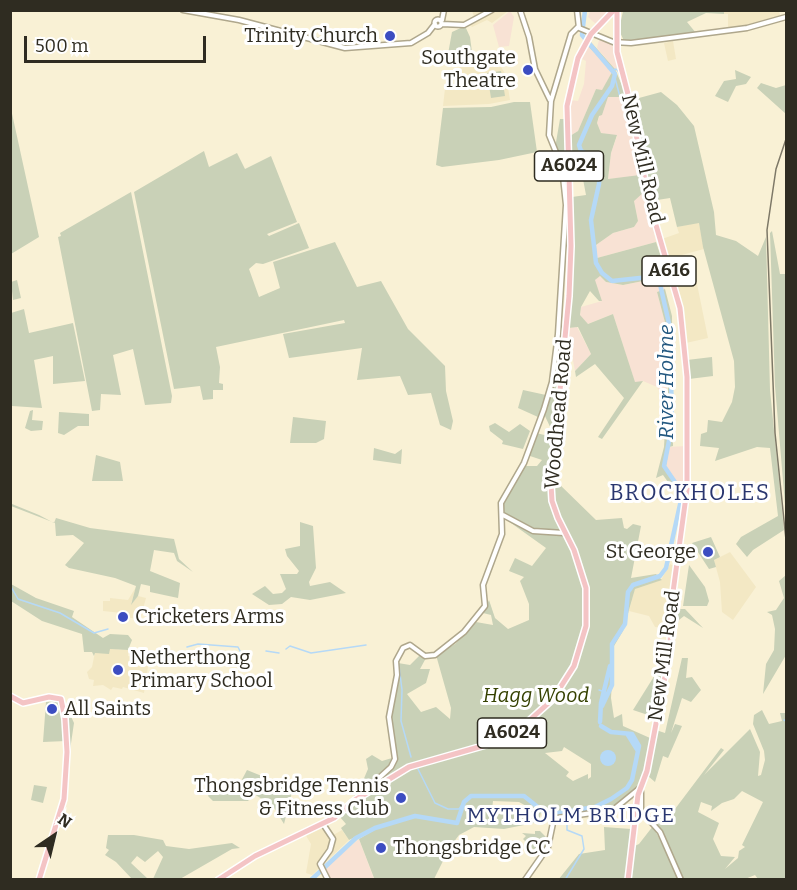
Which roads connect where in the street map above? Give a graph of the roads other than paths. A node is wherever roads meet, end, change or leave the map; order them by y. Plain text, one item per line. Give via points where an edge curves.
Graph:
1 (183, 10) edge
2 (492, 10) edge
3 (520, 10) edge
4 (577, 10) edge
5 (444, 12) edge
6 (617, 12) edge
7 (786, 17) edge
8 (439, 23) junction
9 (578, 28) junction
10 (587, 37) junction
11 (616, 45) junction
12 (550, 101) junction
13 (503, 514) junction
14 (564, 533) junction
15 (10, 696) edge
16 (640, 788) junction
17 (355, 800) junction
18 (323, 824) junction
19 (39, 879) edge
20 (218, 879) edge
21 (328, 879) edge
22 (525, 879) edge
23 (628, 879) edge
24 (681, 879) edge

1 - 8 street via 345,48 416,41
2 - 8 street via 464,25
3 - 12 street via 536,69
4 - 9 street
5 - 8 street
6 - 10 main road, Woodhead Road / A6024
6 - 11 main road, A616
7 - 11 street via 747,28
9 - 10 street
9 - 12 street via 571,34
10 - 11 street
10 - 14 main road, Woodhead Road / A6024 via 574,66 567,106 571,250 551,484 552,501
11 - 16 main road, New Mill Road / A616 via 649,201 680,308 687,377 687,489 671,607 670,650 647,771
12 - 13 street via 549,135 562,167 566,205 552,382 524,463 501,503
13 - 14 street via 533,531
13 - 17 street via 499,548 483,585 486,606 464,632 435,655 425,656 408,645 400,652 388,717 395,759
14 - 17 main road, Woodhead Road / A6024 via 582,571 588,614 574,666 553,699 521,728 486,745 409,767
15 - 19 main road via 23,704 49,697 61,699 67,740 65,790
16 - 22 street via 617,808 555,820 550,845
16 - 23 main road, New Mill Road / A616
16 - 24 street via 641,811 656,827
17 - 18 main road, A6024
18 - 20 main road, A6024 via 255,856
18 - 21 street via 333,842 320,865

